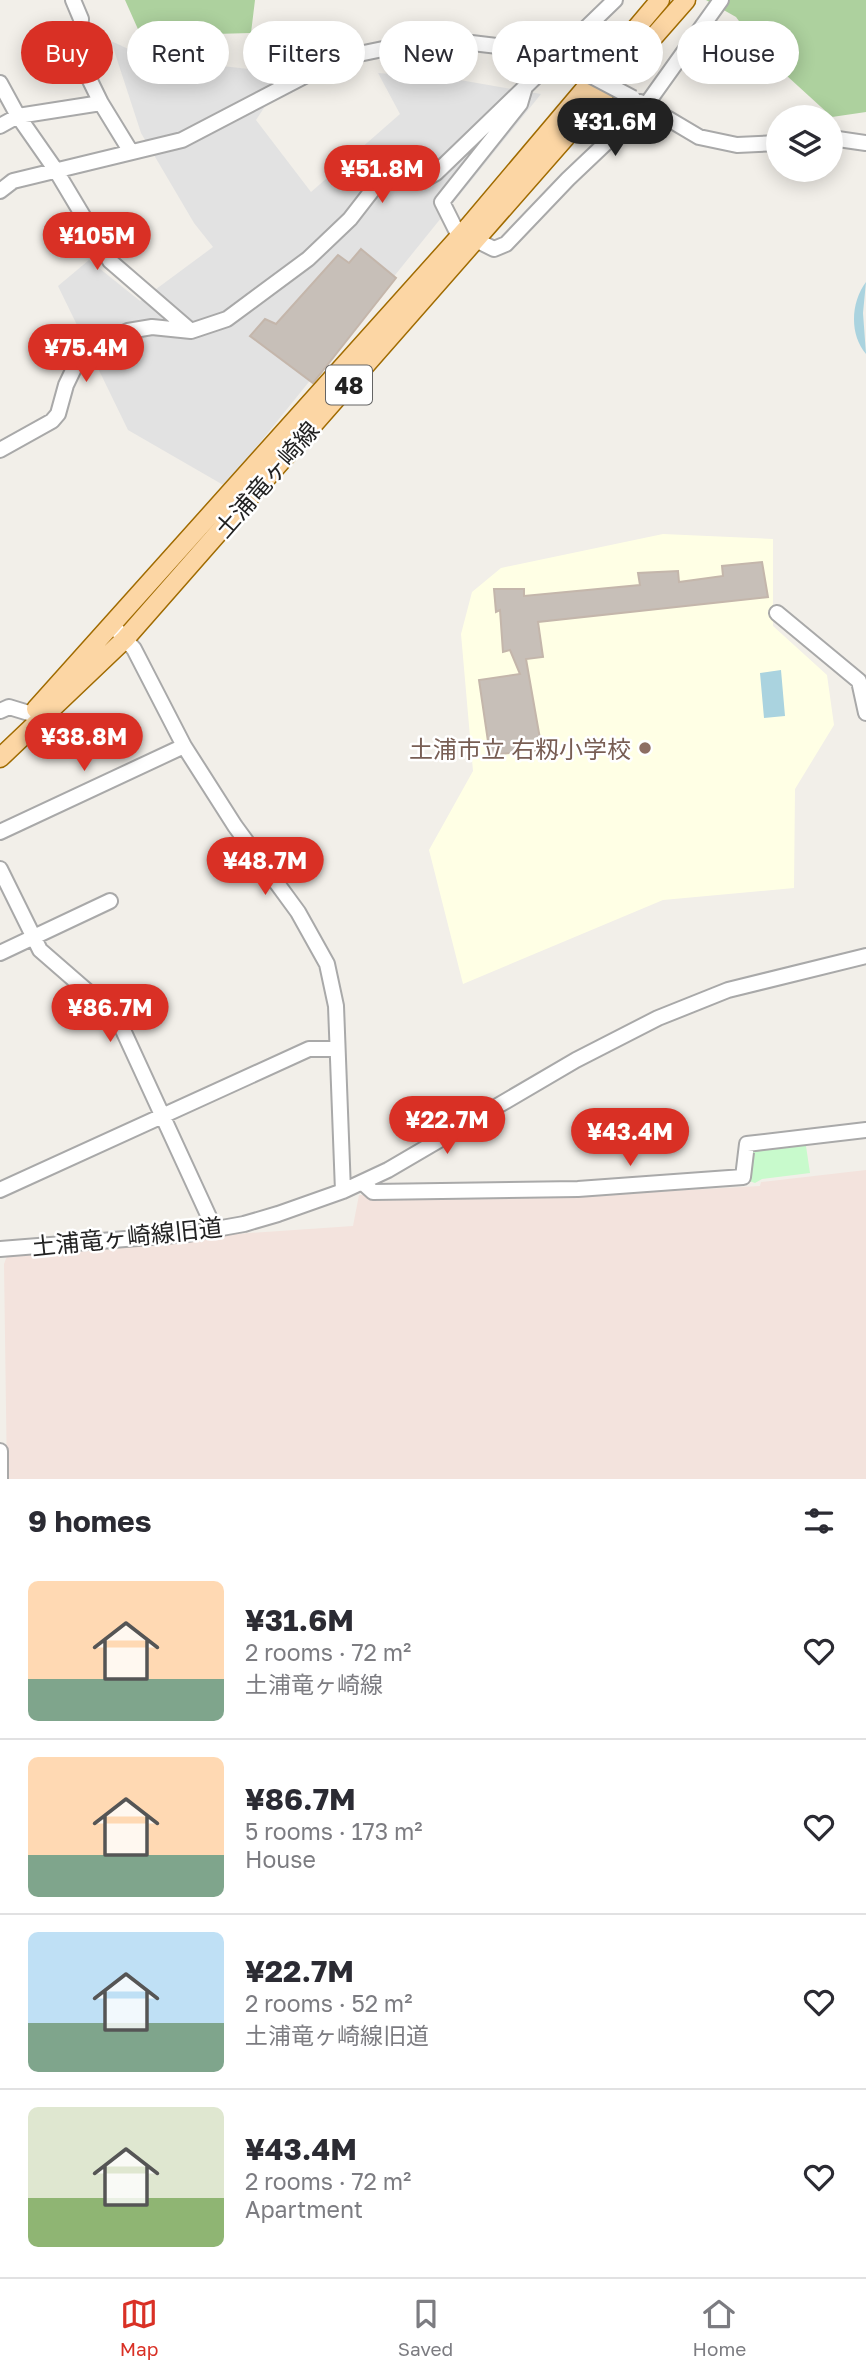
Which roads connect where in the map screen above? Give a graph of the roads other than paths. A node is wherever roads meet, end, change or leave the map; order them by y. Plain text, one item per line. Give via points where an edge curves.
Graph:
1 (73, 0) edge
2 (615, 0) edge
3 (660, 0) edge
4 (686, 0) edge
5 (721, 0) edge
6 (597, 21) edge
7 (492, 45) edge
8 (0, 82) edge
9 (605, 84) edge
10 (525, 85) joint
11 (639, 102) junction
12 (101, 103) junction
13 (18, 116) junction
14 (0, 126) edge
15 (843, 140) edge
16 (866, 143) edge
17 (766, 144) edge
18 (131, 152) junction
19 (55, 169) junction
20 (0, 191) edge
21 (467, 238) junction
22 (191, 331) junction
23 (0, 450) edge
24 (777, 613) dead end
25 (113, 625) junction
26 (125, 639) junction
27 (0, 711) edge
28 (866, 713) edge
29 (32, 714) junction
30 (0, 742) edge
31 (184, 746) junction
32 (0, 758) edge
33 (0, 832) edge
34 (0, 869) edge
35 (110, 901) dead end
36 (34, 937) junction
37 (0, 953) edge
38 (866, 956) edge
39 (337, 1049) junction
40 (161, 1116) junction
41 (866, 1130) edge
42 (363, 1183) junction
43 (0, 1190) edge
44 (343, 1191) junction
45 (215, 1230) junction
46 (0, 1249) edge
47 (0, 1451) edge
48 (0, 1479) edge

1 - 12 street via 81,19 79,58
2 - 6 street
3 - 21 main road, 土浦竜ヶ崎線 / 48
4 - 21 main road, 土浦竜ヶ崎線 / 48
5 - 11 street
7 - 18 street via 412,43 354,55 182,140
8 - 13 street
9 - 11 street, bridge
10 - 21 street via 520,104 442,202
10 - 22 street via 436,173 425,179 389,177 308,259 227,319
11 - 17 street via 699,137 737,145
11 - 21 street via 506,244 494,249
12 - 13 street
12 - 18 street
13 - 14 street
13 - 19 street
15 - 16 street
18 - 19 street
19 - 20 street via 13,181
19 - 22 street via 110,261
21 - 25 main road, 土浦竜ヶ崎線 / 48
21 - 26 main road, 土浦竜ヶ崎線 / 48
22 - 23 street via 152,327 128,331 97,345 78,360 52,421
24 - 28 street via 859,681
25 - 26 street
25 - 29 main road, 土浦竜ヶ崎線 / 48
26 - 31 street
26 - 32 main road, 土浦竜ヶ崎線 / 48
27 - 29 street via 9,707
29 - 30 main road, 土浦竜ヶ崎線 / 48
31 - 33 street
31 - 39 street via 298,912 327,964
34 - 36 street
35 - 36 street
36 - 37 street
36 - 40 street via 40,950 117,1017
38 - 42 street, 土浦竜ヶ崎線旧道 via 728,990 632,1030
39 - 40 street via 309,1049
39 - 44 street
40 - 43 street
40 - 45 street
41 - 42 street via 747,1144 743,1177 578,1189 373,1192
42 - 44 street, 土浦竜ヶ崎線旧道
44 - 45 street, 土浦竜ヶ崎線旧道
45 - 46 street, 土浦竜ヶ崎線旧道
47 - 48 street

